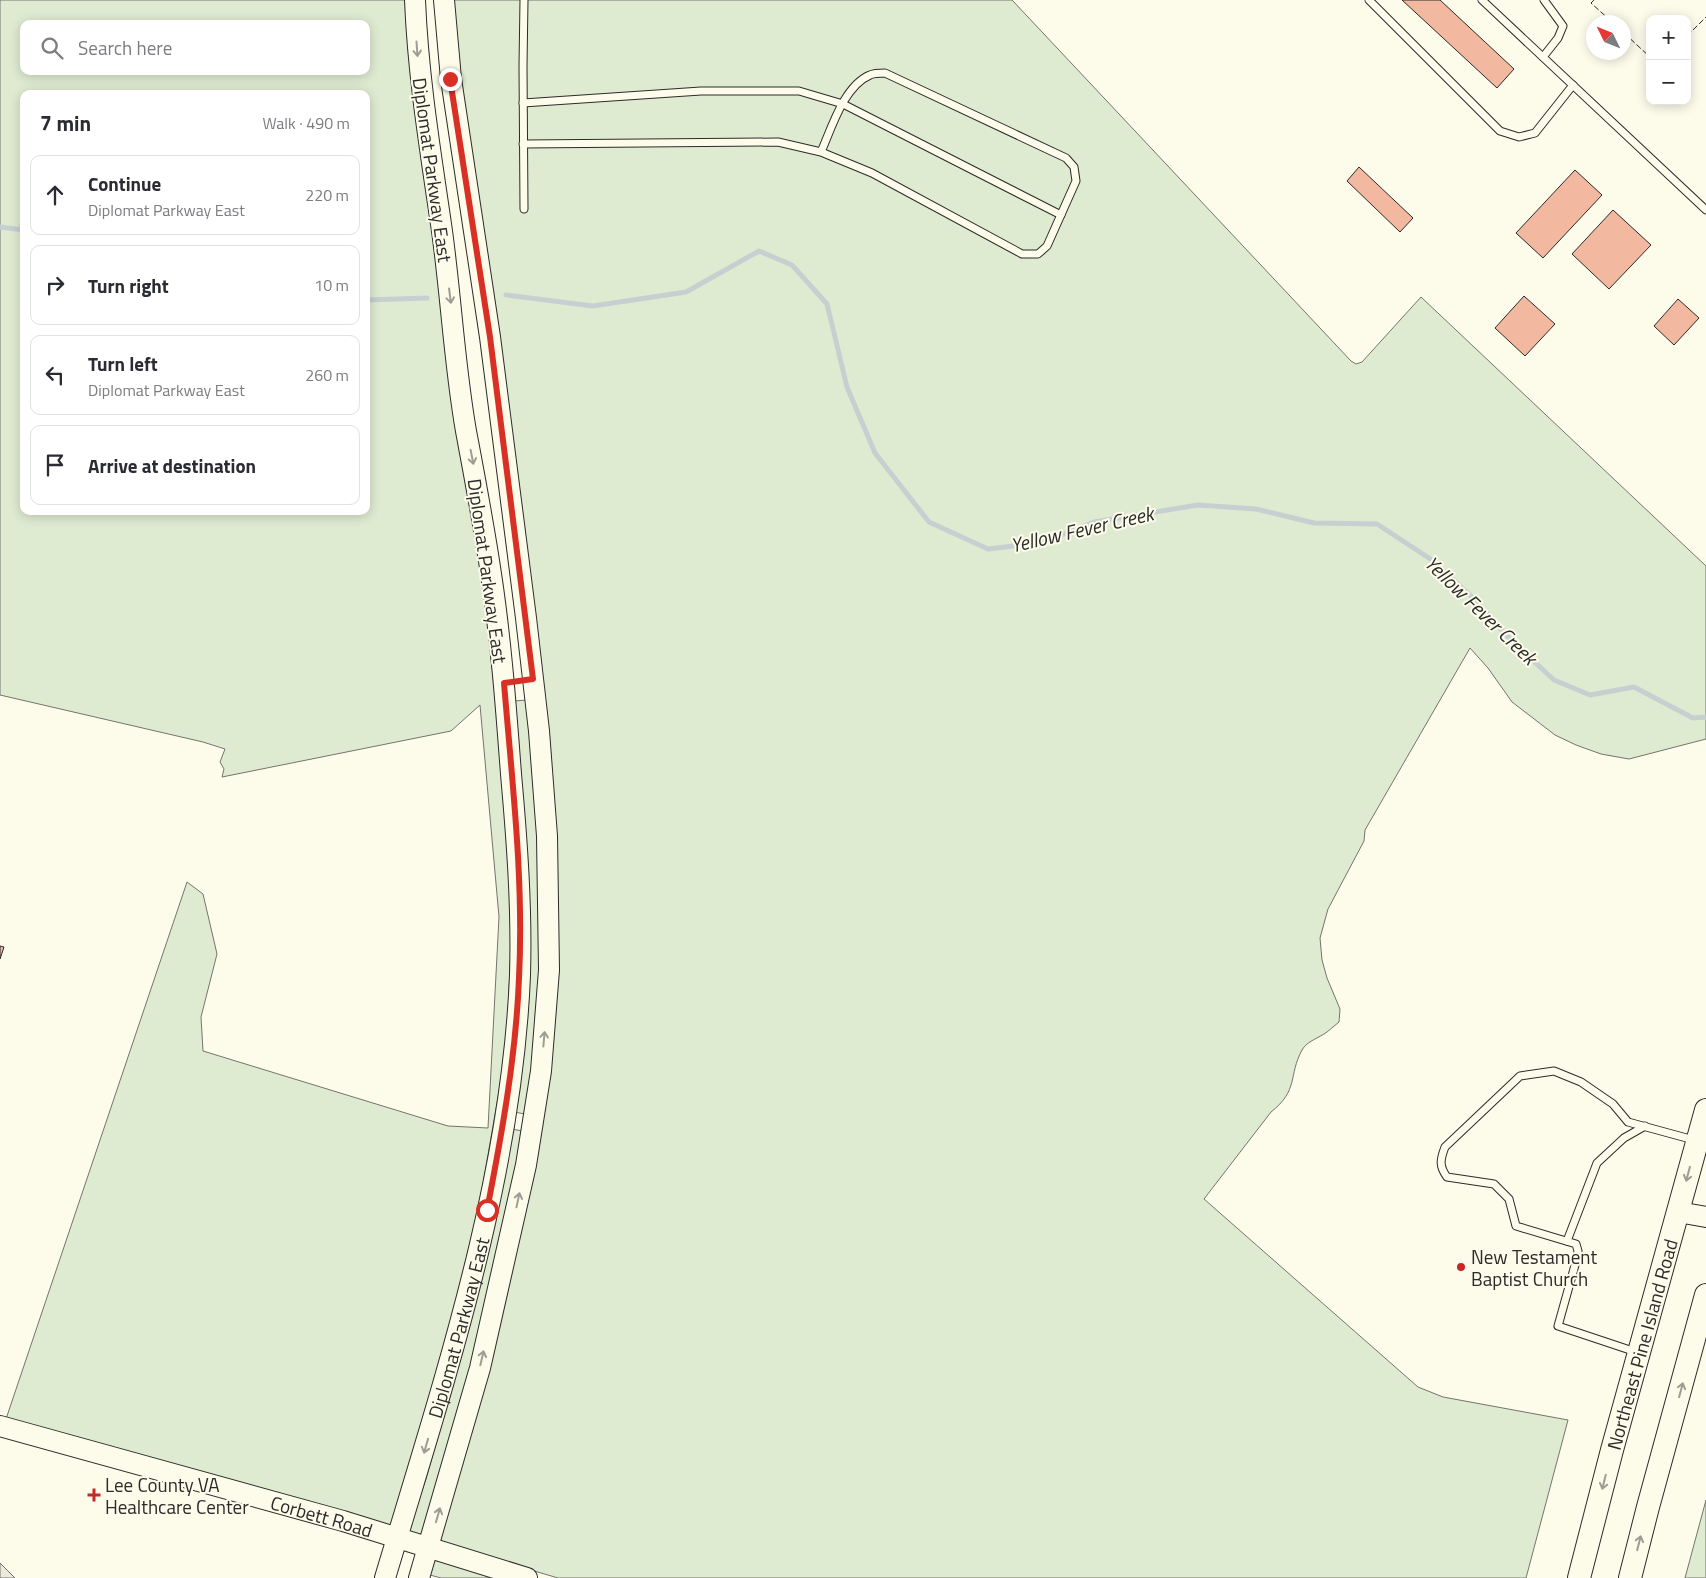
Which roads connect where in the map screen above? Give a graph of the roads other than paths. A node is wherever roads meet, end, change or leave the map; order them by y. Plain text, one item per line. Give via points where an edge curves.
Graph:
1 (414, 0) edge
2 (444, 0) edge
3 (524, 0) edge
4 (1370, 0) edge
5 (1482, 0) edge
6 (1544, 0) edge
7 (1543, 57) junction
8 (1573, 85) junction
9 (523, 103) junction
10 (843, 104) junction
11 (523, 144) junction
12 (821, 152) junction
13 (524, 209) dead end
14 (1706, 210) edge
15 (1061, 215) junction
16 (533, 679) junction
17 (504, 683) junction
18 (1706, 1110) edge
19 (504, 1118) junction
20 (533, 1124) junction
21 (1645, 1126) junction
22 (1697, 1141) junction
23 (1678, 1212) junction
24 (1706, 1217) edge
25 (1567, 1241) junction
26 (1706, 1295) edge
27 (1639, 1353) junction
28 (0, 1426) edge
29 (397, 1538) junction
30 (429, 1548) junction
31 (385, 1578) edge
32 (419, 1578) edge
33 (527, 1578) edge
34 (1579, 1578) edge
35 (1630, 1578) edge

1 -> 17 main road, Diplomat Parkway East via 417,54 466,429 491,574
2 - 16 main road, Diplomat Parkway East via 450,79 490,337
3 - 9 lane
4 - 8 lane via 1500,131 1519,137 1535,133
5 - 7 lane
6 - 7 lane via 1563,26
7 - 8 lane
8 - 14 lane
9 - 10 lane via 701,91 799,91
9 - 11 lane
10 - 12 lane
10 - 15 lane
10 - 15 lane via 859,81 872,74 885,73 1066,158 1074,167 1076,181
11 - 12 lane via 778,142
11 - 13 lane
12 - 15 lane via 872,173 1022,254 1038,254 1047,246
16 - 17 main road
20 -> 16 main road, Diplomat Parkway East via 549,970 547,836
17 - 19 main road, Diplomat Parkway East via 520,875 516,1037
18 - 22 main road, Northeast Pine Island Road
19 - 20 main road
19 -> 29 main road, Diplomat Parkway East via 487,1210 453,1350
30 -> 20 main road, Diplomat Parkway East via 480,1368
21 - 22 lane
21 - 25 lane via 1624,1138 1597,1163
21 - 25 lane via 1628,1122 1613,1104 1581,1082 1554,1071 1520,1076 1445,1147 1440,1168 1447,1177 1494,1184 1509,1199 1516,1226
22 -> 23 main road, Northeast Pine Island Road
23 - 24 main road
23 - 27 main road, Northeast Pine Island Road
25 - 27 lane via 1576,1244 1578,1251 1558,1326
35 -> 26 main road
27 -> 34 main road, Northeast Pine Island Road
28 - 29 main road, Corbett Road
29 - 30 main road, Corbett Road
29 - 31 main road, Diplomat Parkway East
30 - 32 main road, Diplomat Parkway East
30 - 33 main road, Corbett Road

